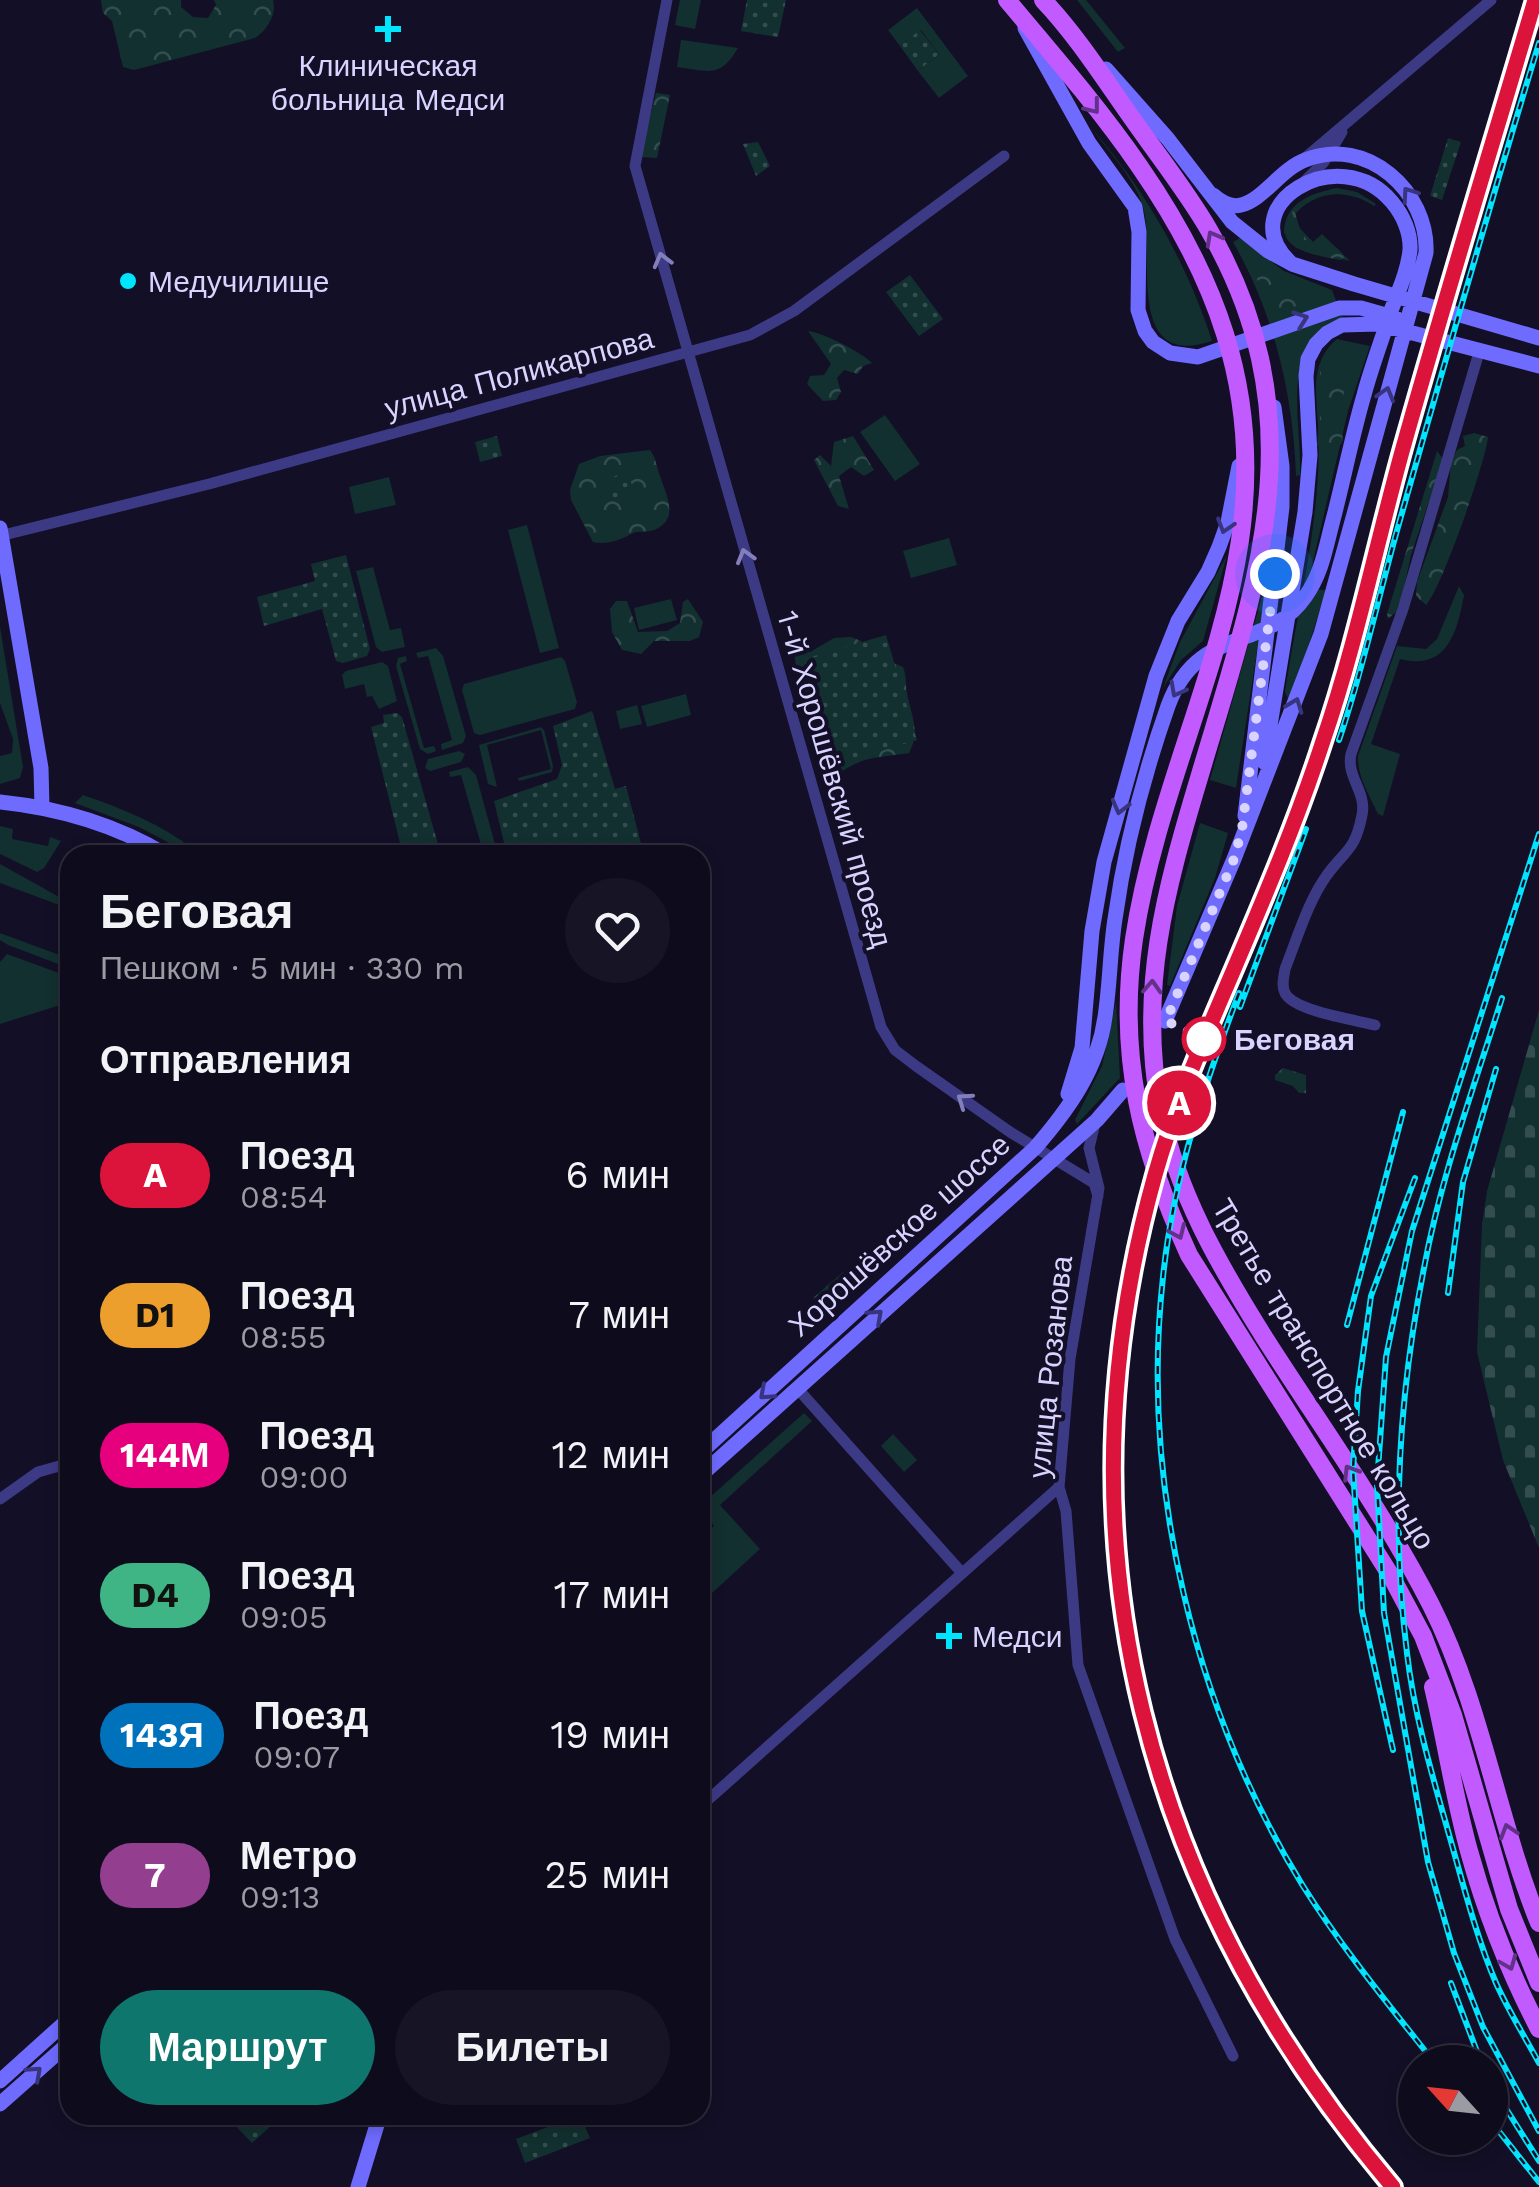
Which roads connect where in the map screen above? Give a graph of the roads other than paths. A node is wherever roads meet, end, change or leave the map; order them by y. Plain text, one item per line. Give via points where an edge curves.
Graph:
1 (667, 0) edge
2 (1491, 0) edge
3 (1009, 2) edge
4 (1048, 5) edge
5 (1354, 118) junction
6 (1004, 156) dead end
7 (1340, 157) junction
8 (1302, 161) junction
9 (1363, 180) junction
10 (1291, 192) junction
11 (1213, 196) junction
12 (1292, 264) junction
13 (1539, 338) edge
14 (1256, 347) junction
15 (1480, 349) junction
16 (687, 354) junction
17 (1539, 366) edge
18 (1244, 431) junction
19 (1, 533) edge
20 (0, 802) edge
21 (42, 808) junction
22 (1246, 828) junction
23 (144, 845) edge
24 (1234, 859) junction
25 (1166, 1021) dead end
26 (1375, 1024) dead end
27 (1122, 1090) dead end
28 (1097, 1120) junction
29 (1035, 1148) junction
30 (1052, 1160) junction
31 (1098, 1196) junction
32 (797, 1388) junction
33 (710, 1443) edge
34 (60, 1466) edge
35 (710, 1467) edge
36 (1059, 1487) junction
37 (0, 1499) edge
38 (962, 1573) junction
39 (1404, 1601) junction
40 (710, 1798) edge
41 (1539, 1923) edge
42 (1539, 1983) edge
43 (60, 2027) edge
44 (1539, 2030) edge
45 (60, 2051) edge
46 (1233, 2056) dead end
47 (0, 2082) edge
48 (0, 2104) edge
49 (377, 2125) edge
50 (358, 2187) edge

16 -> 1 street, 1-й Хорошёвский проезд via 636,166
2 - 5 street
3 -> 15 main road via 1090,144 1132,200 1139,232 1139,318 1163,350 1205,355 1352,307
3 -> 18 main road, Третье транспортное кольцо via 1172,216 1226,335
4 - 11 main road
14 -> 4 main road, Третье транспортное кольцо via 1210,233
5 - 7 street
5 - 7 street
5 - 8 street
6 - 16 street, улица Поликарпова via 794,311 750,335
7 - 8 main road
7 - 9 street
7 - 10 street
22 -> 7 main road via 1329,609 1425,262 1424,225 1414,198 1392,174
8 - 11 main road via 1245,204
9 - 10 main road via 1321,177
9 -> 29 main road via 1398,208 1410,249 1364,394 1321,567 1296,609 1222,644 1192,666 1173,694 1122,881 1096,1053 1071,1102
10 - 12 main road via 1276,212 1273,234
11 - 12 main road via 1251,239
12 - 13 main road
14 - 24 main road via 1278,426 1283,497 1246,809
41 -> 14 main road, Третье транспортное кольцо via 1475,1710 1444,1634 1208,1243 1181,1186 1157,1090 1152,994 1164,901 1266,528 1269,423
15 - 17 main road
15 - 22 main road via 1358,323 1334,328 1308,359 1305,512 1271,732
15 - 26 street via 1403,610 1351,754 1364,805 1357,834 1324,879 1282,984 1300,1006
16 - 19 street, улица Поликарпова via 209,484
29 -> 16 street, 1-й Хорошёвский проезд via 895,1050 881,1027
18 -> 29 main road via 1228,522 1162,658 1107,852 1078,1066 1058,1117
18 -> 39 main road, Третье транспортное кольцо via 1246,494 1235,582 1142,899 1131,963 1130,1052 1143,1138 1188,1254
19 - 21 main road
20 - 21 main road
21 - 23 main road
22 - 24 main road
24 - 25 main road
27 - 28 main road
28 - 30 main road
28 - 31 street via 1089,1148
29 - 30 street, Хорошёвское шоссе
29 -> 33 main road, Хорошёвское шоссе
30 - 31 street via 1094,1184
32 -> 30 main road, Хорошёвское шоссе
31 - 36 street, улица Розанова via 1072,1342
32 - 35 main road, Хорошёвское шоссе
32 - 38 street
34 - 37 street via 38,1472
36 - 38 street
36 - 46 street, улица Розанова via 1078,1664 1175,1939
38 - 40 street
39 - 42 main road, Третье транспортное кольцо via 1440,1676 1509,1909
39 -> 44 main road via 1426,1662 1484,1900
43 - 47 main road
48 -> 45 main road
49 - 50 main road

